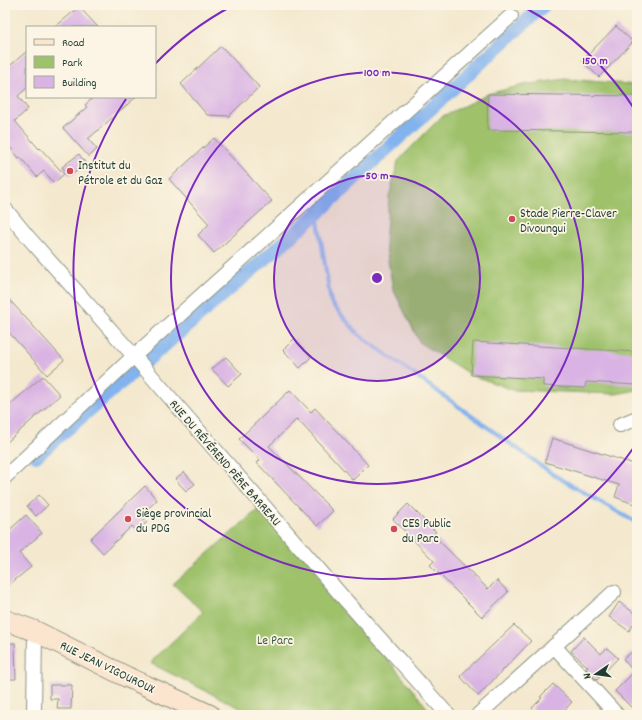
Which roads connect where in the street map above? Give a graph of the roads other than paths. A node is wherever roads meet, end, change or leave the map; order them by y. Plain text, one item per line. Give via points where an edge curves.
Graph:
1 (511, 16) dead end
2 (5, 209) edge
3 (136, 358) junction
4 (637, 418) edge
5 (620, 425) dead end
6 (5, 477) edge
7 (614, 592) dead end
8 (5, 620) edge
9 (35, 631) junction
10 (554, 646) junction
11 (34, 715) edge
12 (210, 715) edge
13 (448, 715) edge
14 (478, 715) edge
15 (618, 715) edge

1 - 3 street
2 - 3 street, RUE DU RÉVÉREND PÈRE BARREAU
3 - 6 street
3 - 13 street, RUE DU RÉVÉREND PÈRE BARREAU
4 - 5 street
7 - 10 street
8 - 9 street, RUE JEAN VIGOUROUX
9 - 11 street
9 - 12 street, RUE JEAN VIGOUROUX
10 - 14 street
10 - 15 street

